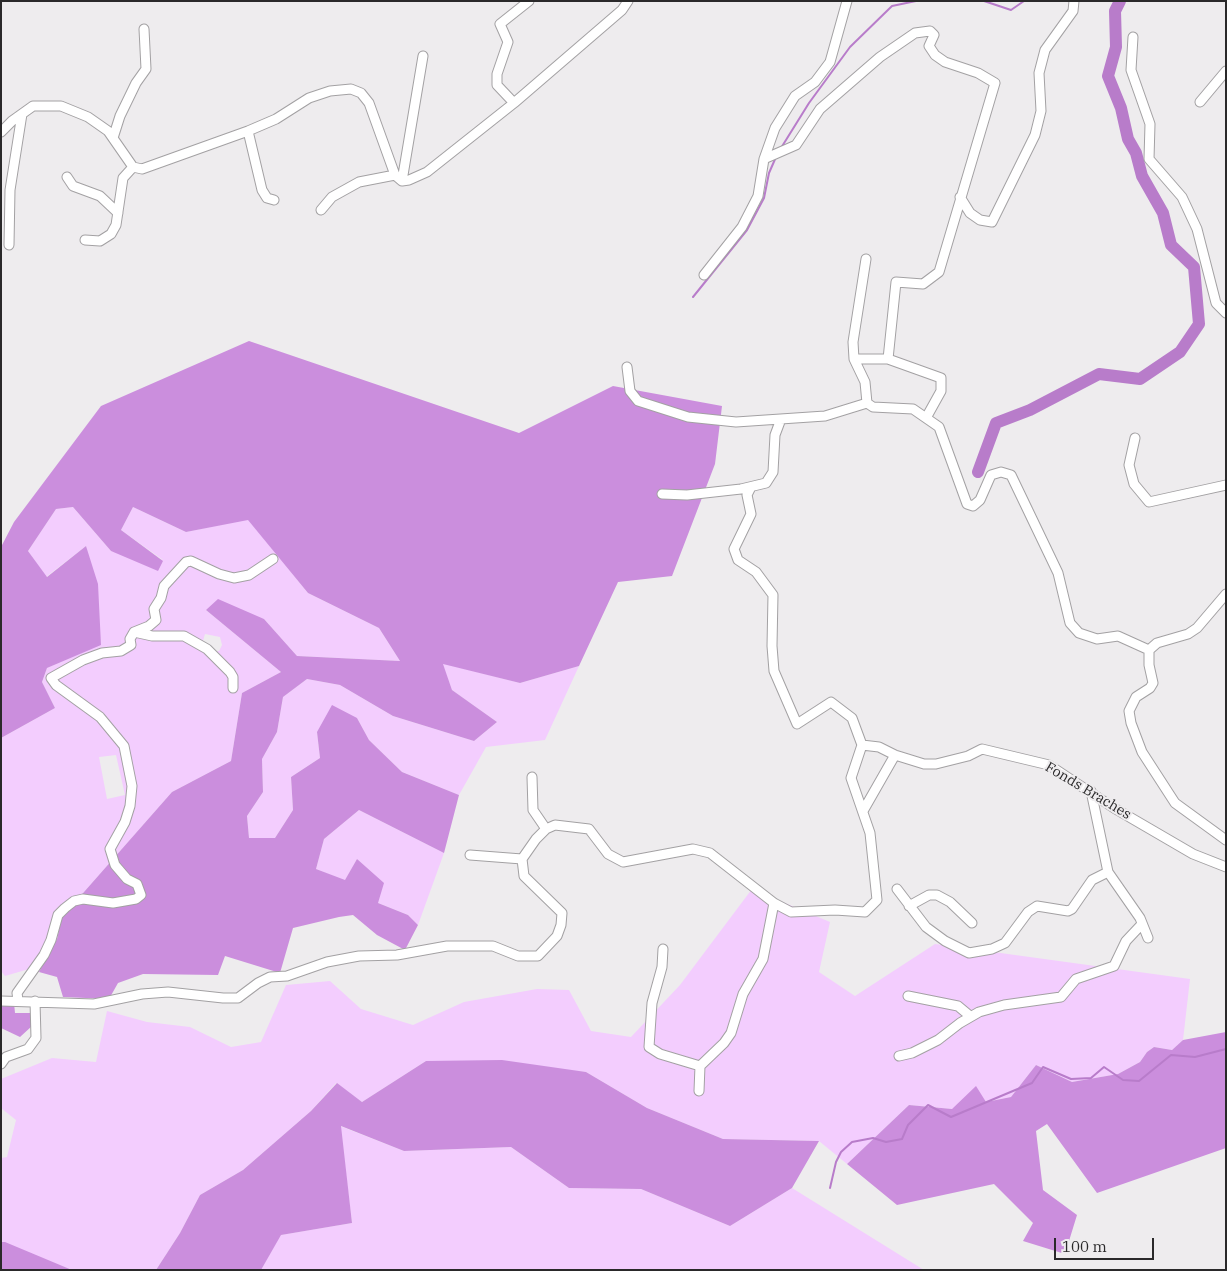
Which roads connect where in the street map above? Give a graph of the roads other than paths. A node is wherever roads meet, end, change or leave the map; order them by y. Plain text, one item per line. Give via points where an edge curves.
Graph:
1 (529, 1) edge
2 (628, 1) edge
3 (847, 1) edge
4 (1074, 1) edge
5 (144, 29) dead end
6 (1133, 37) dead end
7 (423, 56) dead end
8 (1226, 71) edge
9 (1200, 102) dead end
10 (514, 104) junction
11 (22, 114) junction
12 (248, 131) junction
13 (1, 132) edge
14 (113, 138) junction
15 (764, 159) junction
16 (133, 167) junction
17 (68, 177) dead end
18 (398, 178) junction
19 (960, 197) junction
20 (274, 200) dead end
21 (321, 210) dead end
22 (118, 213) junction
23 (85, 240) dead end
24 (9, 245) dead end
25 (866, 259) dead end
26 (704, 275) dead end
27 (1226, 313) edge
28 (854, 359) junction
29 (888, 359) junction
30 (627, 367) dead end
31 (867, 403) junction
32 (926, 418) junction
33 (782, 419) junction
34 (1136, 438) dead end
35 (1226, 485) edge
36 (751, 486) junction
37 (662, 494) dead end
38 (273, 559) dead end
39 (1226, 594) edge
40 (134, 632) junction
41 (1149, 650) junction
42 (233, 688) dead end
43 (862, 745) junction
44 (895, 755) junction
45 (532, 777) dead end
46 (1091, 791) junction
47 (863, 811) junction
48 (546, 829) junction
49 (1226, 840) edge
50 (470, 855) dead end
51 (522, 860) junction
52 (1226, 867) edge
53 (1108, 872) junction
54 (898, 890) dead end
55 (774, 903) junction
56 (910, 906) junction
57 (972, 923) dead end
58 (1142, 924) junction
59 (1148, 938) dead end
60 (663, 949) dead end
61 (908, 996) dead end
62 (18, 1000) junction
63 (1, 1001) edge
64 (34, 1001) junction
65 (970, 1016) junction
66 (899, 1056) dead end
67 (1, 1064) edge
68 (700, 1066) junction
69 (699, 1091) dead end

1 - 10 street via 500,24 508,42 497,74 497,85
2 - 10 street via 622,10
3 - 15 street via 830,62 815,82 795,96 775,128
4 - 19 street via 1074,11 1045,50 1039,73 1041,110 1034,135 992,222 980,220 970,213
5 - 14 street via 146,69 124,109
6 - 27 street via 1131,70 1150,124 1149,160 1182,197 1197,228 1216,303
7 - 18 street
8 - 9 street
10 - 18 street via 427,172
11 - 13 street
11 - 14 street via 33,106 61,106 88,117
11 - 24 street via 10,190
12 - 16 street via 142,168
12 - 18 street via 309,98 351,89 369,103
12 - 20 street via 262,190 267,198
14 - 16 street
15 - 19 street via 796,145 820,109 880,57 915,33 930,31 934,35 929,46 935,55 995,83
15 - 26 street via 758,196 742,227
16 - 22 street via 123,178
17 - 22 street via 73,186 100,196
18 - 21 street via 359,182 332,197
19 - 29 street via 939,272 923,284 896,282
22 - 23 street via 116,225 106,239
25 - 28 street via 853,342
28 - 29 street
28 - 31 street via 864,382
29 - 32 street via 941,378 941,391
30 - 33 street via 630,391 638,401 688,417 736,422
31 - 32 street via 873,407 913,409
31 - 33 street via 825,416
32 - 41 street via 939,427 967,504 973,506 980,500 991,476 1000,472 1012,475 1058,573 1070,623 1079,632 1097,639 1118,636
33 - 36 street via 775,435 774,472 766,483
34 - 35 street via 1129,465 1134,484 1149,502
36 - 37 street via 687,495
36 - 43 street via 747,495 751,514 734,549 738,560 756,572 773,595 774,671 797,724 831,702 852,718
38 - 40 street via 249,575 234,578 191,561 186,562 164,586 154,609 156,620
39 - 41 street via 1197,628 1157,643
40 - 42 street via 152,636 184,636 207,649 230,672
40 - 62 street via 131,645 121,651 96,655 51,678 100,717 124,746 132,786 130,806 110,849 115,865 127,879 137,884 141,895 113,903 83,899 65,908 58,915 44,955 17,993
41 - 49 street via 1148,665 1153,683 1136,698 1129,711 1142,752 1175,803
43 - 44 street, Fonds Braches via 879,747
43 - 47 street via 851,778
44 - 46 street, Fonds Braches via 924,764 936,764 982,749 1049,765
44 - 47 street
45 - 48 street via 533,810
46 - 52 street, Fonds Braches via 1193,854
46 - 53 street
47 - 55 street via 870,833 877,900 865,912 791,912
48 - 51 street
48 - 55 street via 555,825 589,829 608,854 623,862 693,849 710,853
50 - 51 street
51 - 64 street via 524,876 562,913 557,936 538,956 518,956 493,946 447,946 327,962 306,971 270,977 238,998 168,992 94,1004
53 - 56 street via 1092,880 1072,909 1038,906 1028,912 1005,943 969,953 926,927
53 - 58 street
54 - 56 street
55 - 68 street via 763,959 743,994 731,1033
56 - 57 street via 929,895 937,895 950,902
58 - 59 street
58 - 65 street via 1126,942 1114,966 1076,979 1061,997 1004,1005
60 - 68 street via 662,967 652,1003 649,1047 660,1054
61 - 65 street via 958,1006
62 - 63 street
62 - 64 street
64 - 67 street via 36,1038 28,1049 6,1058
65 - 66 street via 938,1040
68 - 69 street

